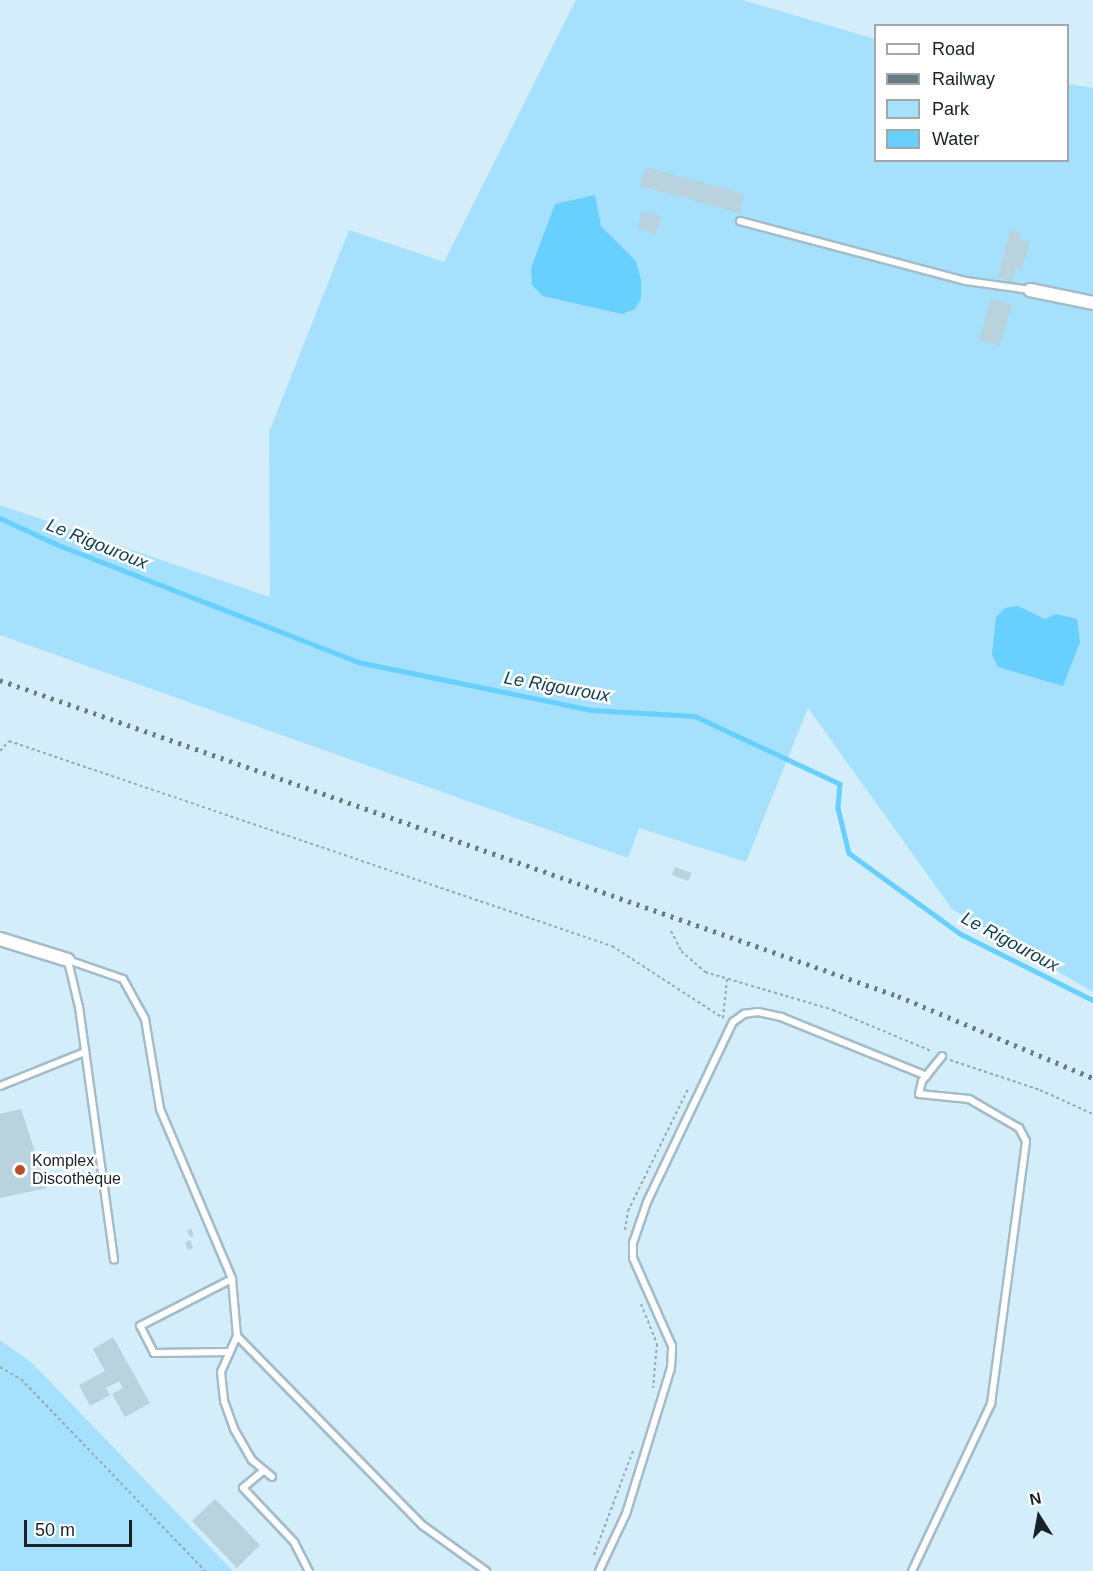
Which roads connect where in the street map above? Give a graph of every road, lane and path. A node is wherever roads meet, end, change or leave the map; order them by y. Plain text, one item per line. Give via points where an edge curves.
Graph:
1 (740, 221) dead end
2 (1030, 290) joint
3 (1093, 303) edge
4 (0, 751) edge
5 (671, 931) dead end
6 (0, 939) edge
7 (68, 960) junction
8 (723, 1018) dead end
9 (85, 1052) junction
10 (942, 1056) junction
11 (927, 1076) junction
12 (0, 1086) edge
13 (1093, 1114) edge
14 (114, 1260) dead end
15 (232, 1279) junction
16 (237, 1336) junction
17 (230, 1352) junction
18 (0, 1367) edge
19 (263, 1471) junction
20 (272, 1477) dead end
21 (206, 1571) edge
22 (309, 1571) edge
23 (486, 1571) edge
24 (599, 1571) edge
25 (912, 1571) edge

1 - 2 lane via 966,281
2 - 3 street
4 - 8 path via 9,741 612,946
5 - 10 path via 681,951 705,972 833,1010
6 - 7 street
7 - 9 lane
7 - 15 lane via 123,979 145,1019 160,1108
9 - 12 lane
9 - 14 lane
10 - 11 lane
10 - 13 path via 1040,1090
11 - 24 lane via 780,1017 758,1012 744,1014 733,1022 646,1202 633,1243 633,1258 672,1346 671,1368 626,1514
11 - 25 lane via 919,1094 969,1099 1019,1128 1026,1141 991,1404
15 - 16 lane
15 - 17 lane via 140,1326 154,1353
16 - 17 lane
16 - 23 lane via 422,1525
17 - 19 lane via 221,1372 224,1401 234,1429
18 - 21 path via 21,1379
19 - 20 lane
19 - 22 lane via 243,1488 294,1542

